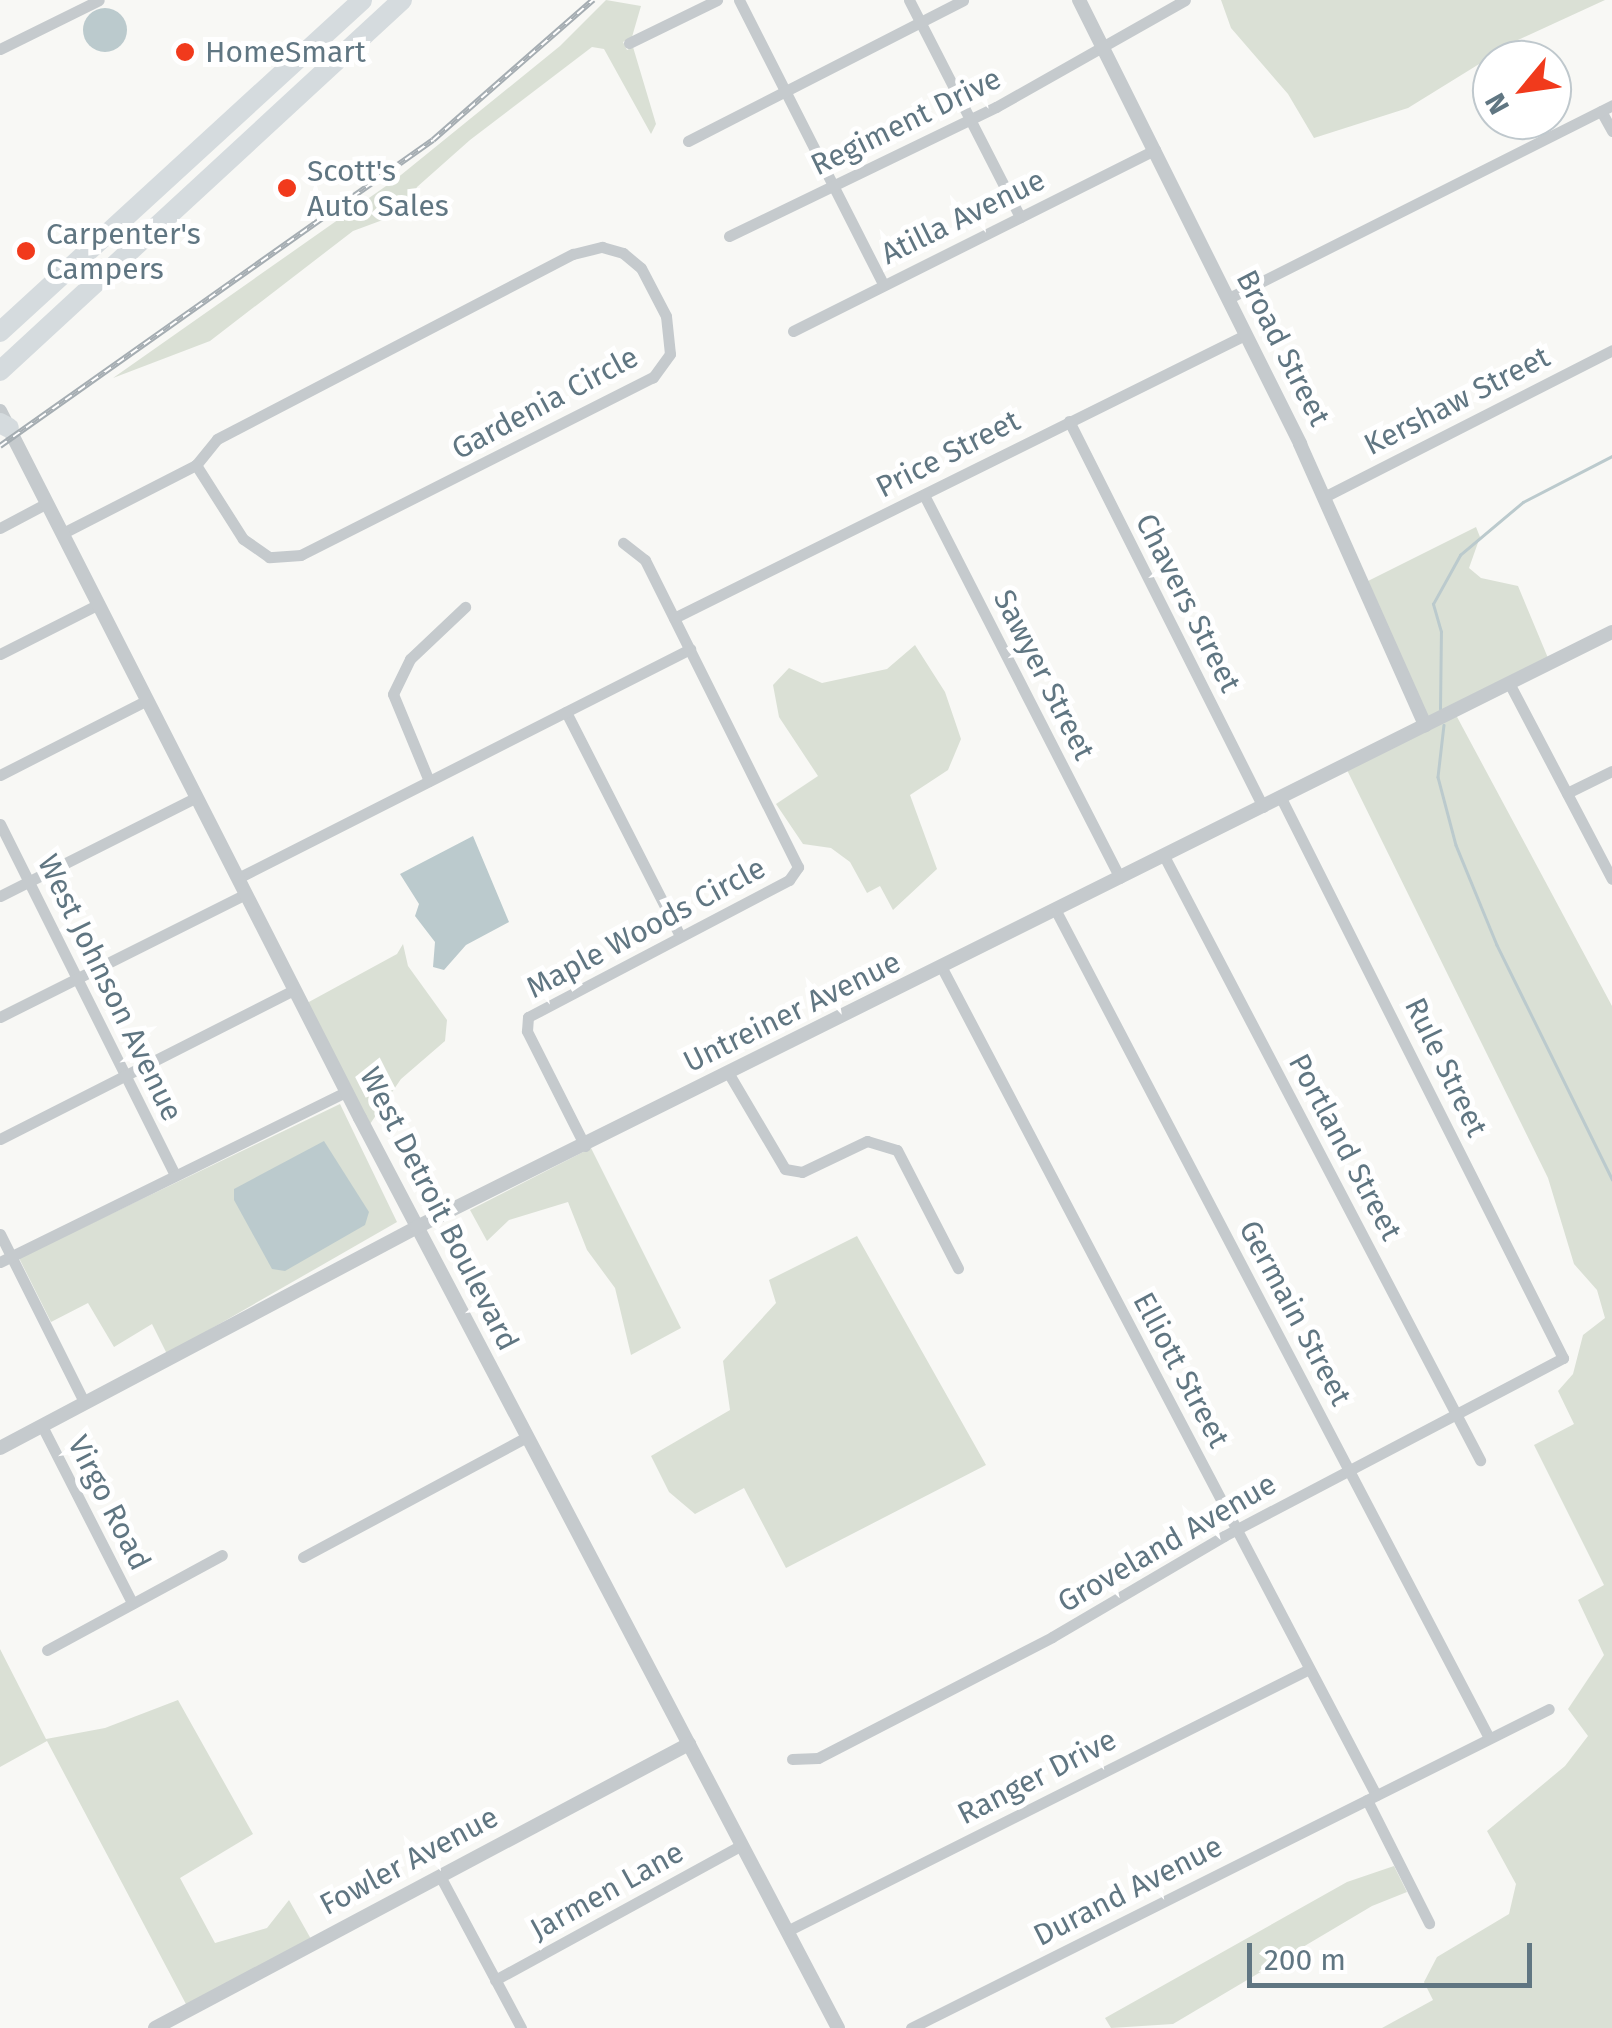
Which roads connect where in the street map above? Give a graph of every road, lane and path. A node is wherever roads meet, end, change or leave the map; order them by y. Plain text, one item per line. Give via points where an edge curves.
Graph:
1 (98, 0) edge
2 (362, 0) edge
3 (402, 0) edge
4 (717, 0) edge
5 (739, 0) edge
6 (908, 0) edge
7 (963, 0) edge
8 (1079, 0) edge
9 (1185, 0) edge
10 (919, 22) junction
11 (0, 31) edge
12 (630, 44) dead end
13 (3, 47) edge
14 (1104, 48) junction
15 (786, 88) junction
16 (1607, 108) edge
17 (969, 119) junction
18 (1612, 131) edge
19 (211, 142) junction
20 (688, 142) dead end
21 (1155, 150) junction
22 (163, 186) junction
23 (834, 186) junction
24 (1020, 217) junction
25 (728, 236) dead end
26 (883, 284) junction
27 (1227, 300) junction
28 (0, 315) edge
29 (793, 331) dead end
30 (0, 332) edge
31 (1245, 335) junction
32 (0, 346) edge
33 (1612, 350) edge
34 (0, 371) edge
35 (3, 421) edge
36 (1069, 421) junction
37 (196, 465) junction
38 (924, 495) junction
39 (1324, 496) junction
40 (47, 503) junction
41 (0, 528) edge
42 (63, 533) junction
43 (623, 544) dead end
44 (99, 604) junction
45 (465, 606) dead end
46 (674, 618) junction
47 (1612, 632) edge
48 (690, 649) junction
49 (0, 654) edge
50 (1509, 683) junction
51 (147, 700) junction
52 (566, 712) junction
53 (1425, 725) junction
54 (1612, 771) edge
55 (0, 775) edge
56 (429, 781) junction
57 (1567, 793) junction
58 (197, 797) junction
59 (1280, 798) junction
60 (1263, 807) junction
61 (0, 824) edge
62 (1164, 856) junction
63 (238, 878) junction
64 (1120, 878) junction
65 (1612, 879) edge
66 (30, 881) junction
67 (246, 894) junction
68 (0, 896) edge
69 (1056, 911) junction
70 (680, 936) junction
71 (942, 968) junction
72 (78, 978) junction
73 (294, 990) junction
74 (0, 1018) edge
75 (728, 1074) junction
76 (126, 1075) junction
77 (347, 1092) junction
78 (0, 1139) edge
79 (585, 1146) junction
80 (175, 1175) junction
81 (417, 1227) junction
82 (0, 1234) edge
83 (6, 1259) edge
84 (958, 1268) dead end
85 (1564, 1358) joint
86 (84, 1402) junction
87 (1456, 1414) junction
88 (42, 1426) junction
89 (527, 1437) junction
90 (0, 1448) edge
91 (1480, 1460) dead end
92 (1349, 1470) junction
93 (1237, 1529) junction
94 (222, 1556) dead end
95 (302, 1557) dead end
96 (132, 1603) junction
97 (47, 1650) dead end
98 (1309, 1669) junction
99 (1549, 1709) dead end
100 (1489, 1738) junction
101 (689, 1744) junction
102 (792, 1759) dead end
103 (1371, 1797) junction
104 (742, 1845) junction
105 (440, 1876) junction
106 (1429, 1923) dead end
107 (787, 1931) junction
108 (495, 1980) junction
109 (155, 2028) edge
110 (521, 2028) edge
111 (838, 2028) edge
112 (911, 2028) edge

1 - 13 street
2 - 19 highway
3 - 34 highway
4 - 12 street
5 - 15 street
6 - 10 street
7 - 10 street
8 - 14 street, Broad Street
9 - 14 street, Regiment Drive
10 - 15 street
10 - 17 street
11 - 13 street
14 - 17 street, Regiment Drive
14 - 21 street, Broad Street
15 - 20 street
15 - 23 street
16 - 18 street
16 - 27 street
17 - 23 street, Regiment Drive
17 - 24 street
19 - 22 highway
19 - 32 highway via 206,161
21 - 24 street, Atilla Avenue
21 - 27 street, Broad Street
22 - 28 highway via 136,193
22 - 30 highway
23 - 25 street, Regiment Drive
23 - 26 street
24 - 26 street, Atilla Avenue
26 - 29 street, Atilla Avenue
27 - 31 street, Broad Street
31 - 36 street, Price Street
31 - 39 street, Broad Street
33 - 39 street, Kershaw Street
35 - 40 street, West Detroit Boulevard
36 - 38 street, Price Street
36 - 60 street, Chavers Street
37 - 37 street, Gardenia Circle via 251,547 278,559 301,555 653,378 670,354 666,316 631,258 602,248 579,251 233,427
37 - 42 street, Gardenia Circle
38 - 46 street, Price Street
38 - 64 street, Sawyer Street
39 - 53 street, Broad Street
40 - 41 street
40 - 42 street, West Detroit Boulevard
42 - 44 street, West Detroit Boulevard
43 - 46 street, Maple Woods Circle via 644,560
44 - 49 street
44 - 51 street, West Detroit Boulevard
45 - 56 street via 410,659 393,694
46 - 48 street, Maple Woods Circle
47 - 50 street, Untreiner Avenue
48 - 52 street
48 - 70 street, Maple Woods Circle via 798,867 789,880
50 - 53 street, Untreiner Avenue
50 - 57 street
51 - 55 street
51 - 58 street, West Detroit Boulevard
52 - 56 street
52 - 70 street
53 - 59 street, Untreiner Avenue
54 - 57 street
56 - 63 street
57 - 65 street
58 - 63 street, West Detroit Boulevard
58 - 66 street
59 - 60 street, Untreiner Avenue
59 - 85 street, Rule Street
60 - 62 street, Untreiner Avenue
61 - 66 street, West Johnson Avenue
62 - 64 street, Untreiner Avenue
62 - 87 street, Portland Street
63 - 67 street, West Detroit Boulevard
64 - 69 street, Untreiner Avenue
66 - 68 street
66 - 72 street, West Johnson Avenue
67 - 72 street
67 - 73 street, West Detroit Boulevard
69 - 71 street, Untreiner Avenue
69 - 92 street, Germain Street
70 - 79 street, Maple Woods Circle via 528,1016 527,1031
71 - 75 street, Untreiner Avenue
71 - 93 street, Elliott Street
72 - 74 street
72 - 76 street, West Johnson Avenue
73 - 76 street
73 - 77 street, West Detroit Boulevard
75 - 79 street, Untreiner Avenue
75 - 84 street via 785,1169 802,1172 866,1142 897,1150
76 - 78 street
76 - 80 street, West Johnson Avenue
77 - 80 street
77 - 81 street, West Detroit Boulevard
79 - 81 street, Untreiner Avenue
80 - 83 street
81 - 86 street, Untreiner Avenue
81 - 89 street, West Detroit Boulevard
82 - 83 street
83 - 86 street
85 - 87 street, Groveland Avenue
86 - 88 street, Untreiner Avenue
87 - 91 street, Portland Street
87 - 92 street, Groveland Avenue
88 - 90 street, Untreiner Avenue
88 - 96 street, Virgo Road
89 - 95 street
89 - 101 street, West Detroit Boulevard
92 - 93 street, Groveland Avenue
92 - 100 street, Germain Street
93 - 98 street, Elliott Street
93 - 102 street, Groveland Avenue via 1074,1625 834,1750
94 - 96 street
96 - 97 street
98 - 103 street, Elliott Street
98 - 107 street, Ranger Drive
99 - 100 street, Durand Avenue
100 - 103 street, Durand Avenue
101 - 104 street, West Detroit Boulevard
101 - 105 street, Fowler Avenue
103 - 106 street, Elliott Street
103 - 112 street, Durand Avenue
104 - 107 street, West Detroit Boulevard
104 - 108 street, Jarmen Lane
105 - 108 street
105 - 109 street, Fowler Avenue
107 - 111 street, West Detroit Boulevard
108 - 110 street

